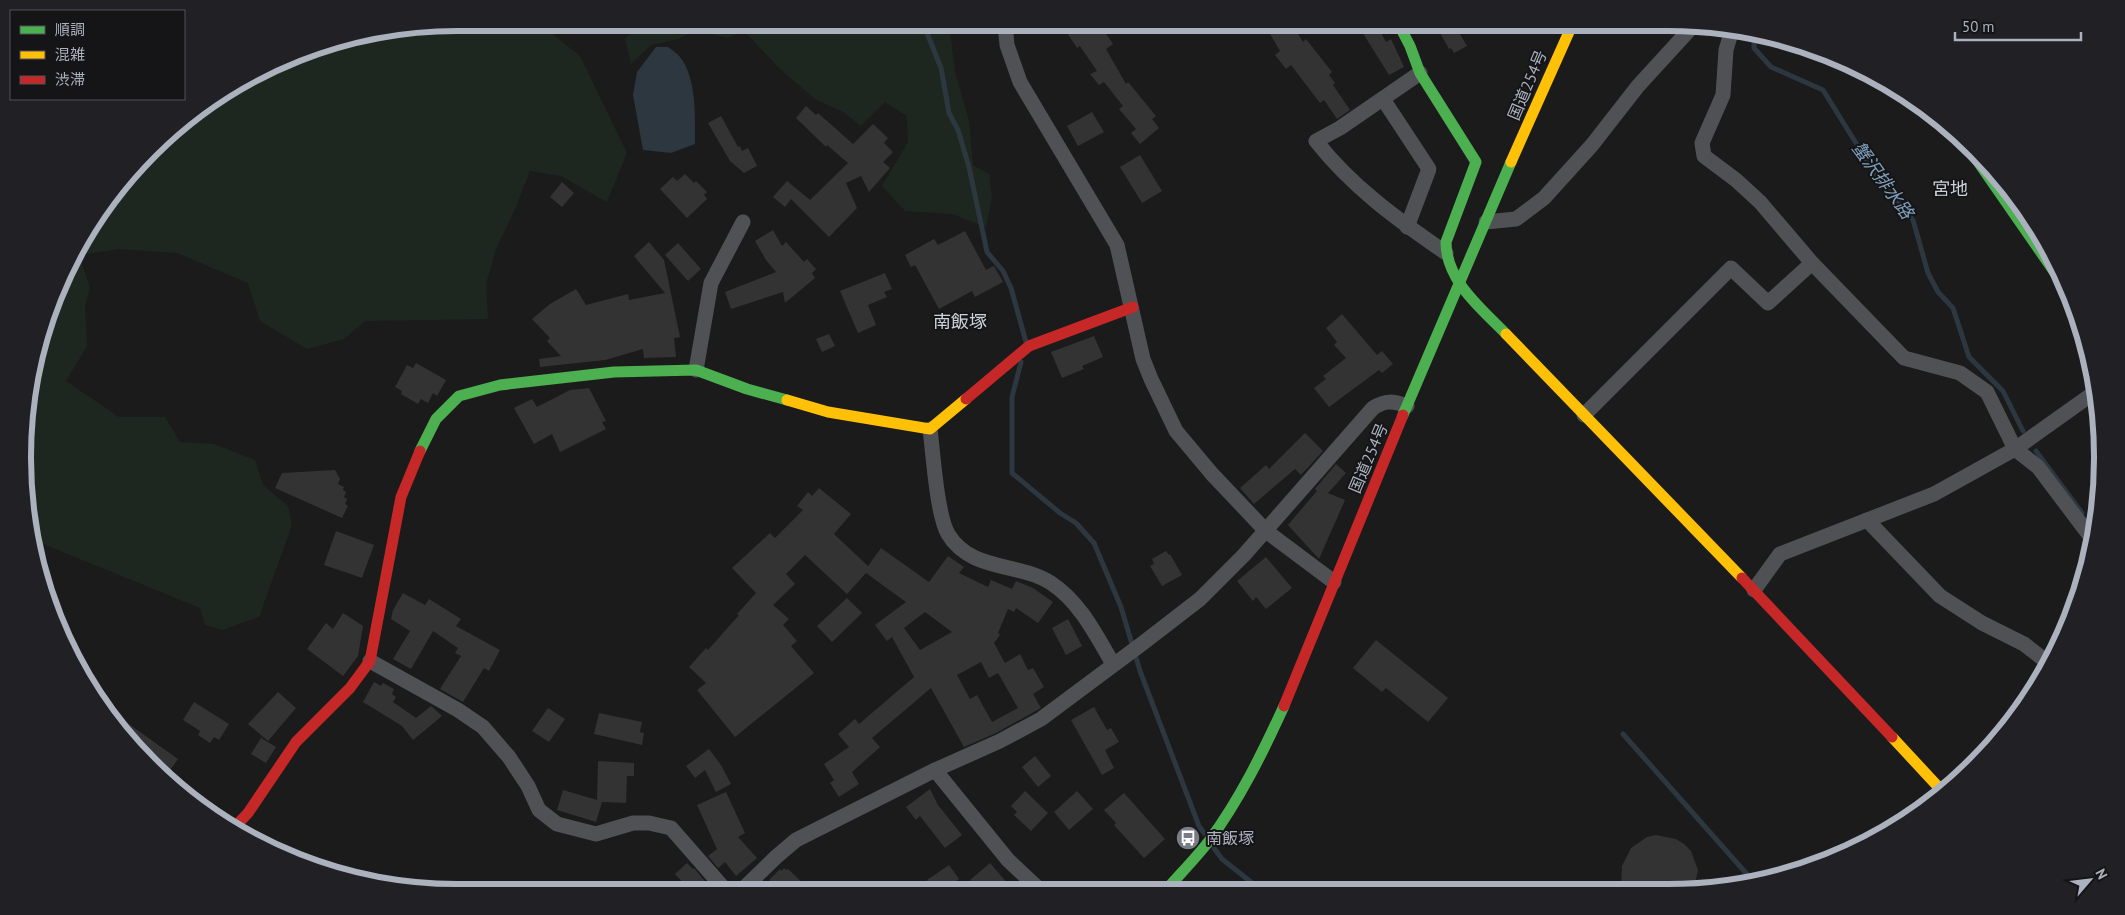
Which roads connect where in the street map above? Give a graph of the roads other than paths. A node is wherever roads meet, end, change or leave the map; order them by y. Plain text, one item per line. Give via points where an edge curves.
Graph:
1 (1006, 31) edge
2 (1402, 31) edge
3 (1569, 31) edge
4 (1687, 32) edge
5 (1730, 36) edge
6 (1420, 73) junction
7 (1383, 99) junction
8 (1988, 176) edge
9 (742, 222) dead end
10 (1486, 222) junction
11 (1407, 227) junction
12 (1446, 253) junction
13 (2043, 255) edge
14 (1812, 263) junction
15 (1459, 285) junction
16 (1133, 307) junction
17 (696, 370) junction
18 (2089, 396) edge
19 (1407, 406) junction
20 (1584, 415) junction
21 (930, 429) junction
22 (2015, 449) junction
23 (1867, 520) junction
24 (1266, 531) junction
25 (2087, 532) edge
26 (1334, 582) junction
27 (1754, 590) junction
28 (2043, 659) edge
29 (370, 661) junction
30 (1113, 664) junction
31 (935, 770) junction
32 (1938, 787) edge
33 (238, 823) edge
34 (720, 884) edge
35 (749, 884) edge
36 (1034, 884) edge
37 (1171, 884) edge

1 - 16 street via 1007,45 1020,82 1117,245
2 - 6 main road
3 - 10 main road, 国道254号
4 - 10 street via 1544,198 1516,219
5 - 14 street via 1723,95 1702,143 1704,156 1760,202
6 - 7 street
6 - 12 main road via 1476,162 1446,242
7 - 11 street via 1429,168
7 - 11 street via 1316,141 1373,200
8 - 13 main road
9 - 17 street via 711,282
10 - 15 main road, 国道254号
11 - 12 street
12 - 15 main road
14 - 20 street via 1768,303 1731,268
14 - 22 street via 1904,358 1960,373 1987,392
15 - 19 main road, 国道254号
15 - 20 main road
16 - 21 main road via 1029,346
16 - 24 street via 1143,359 1176,431
17 - 21 main road via 747,389 828,412
17 - 29 main road via 604,374 500,385 459,396 436,419 401,497
18 - 22 street
19 - 24 street via 1392,400 1373,408
19 - 26 main road, 国道254号
20 - 27 main road
21 - 30 street via 941,511 947,532 957,546 967,555 1000,567 1033,572 1066,594
22 - 23 street via 1934,494
22 - 25 street via 2038,467
23 - 27 street via 1780,554
23 - 28 street via 1940,596 2024,644
24 - 26 street
24 - 30 street via 1200,599
26 - 37 main road, 国道254号 via 1268,742 1209,841
27 - 32 main road
29 - 33 main road via 350,688 296,742
29 - 34 street via 483,727 509,757 539,810 557,824 596,834 633,823 671,828
30 - 31 street via 1041,719
31 - 35 street via 796,840
31 - 36 street via 1008,860

